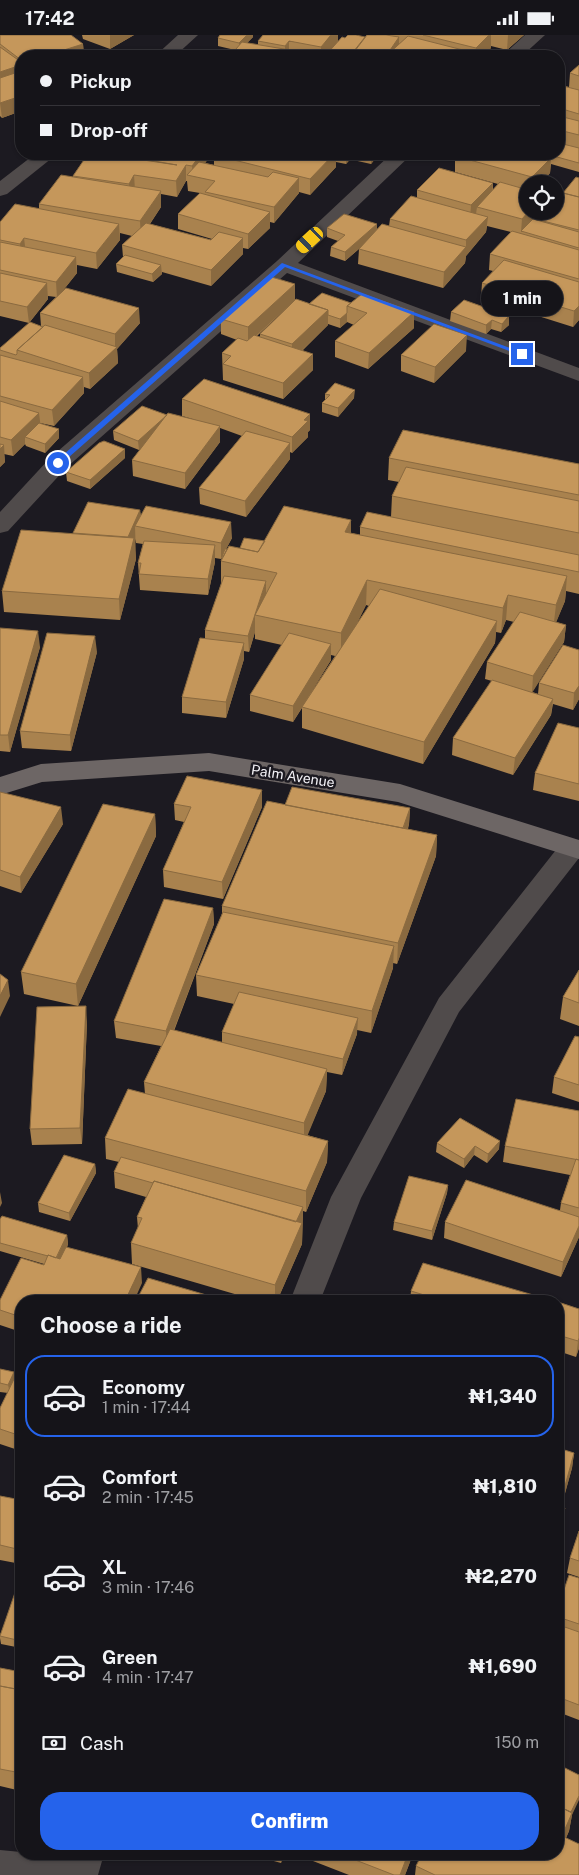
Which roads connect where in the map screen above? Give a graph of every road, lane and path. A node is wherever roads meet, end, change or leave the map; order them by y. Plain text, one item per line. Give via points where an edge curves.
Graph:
1 (190, 35) edge
2 (536, 35) edge
3 (171, 50) edge
4 (518, 50) edge
5 (39, 160) edge
6 (396, 160) edge
7 (0, 190) edge
8 (284, 265) junction
9 (578, 374) edge
10 (0, 526) edge
11 (0, 786) edge
12 (576, 849) edge
13 (307, 1295) edge
14 (84, 1860) edge
15 (0, 1868) edge
16 (79, 1875) edge

1 - 3 street
2 - 4 street
5 - 7 street
6 - 8 street
8 - 9 street
8 - 10 street via 58,463
11 - 12 street, Palm Avenue via 42,773 209,762 400,793
12 - 13 street via 449,1005 346,1197
14 - 16 street
15 - 16 street

